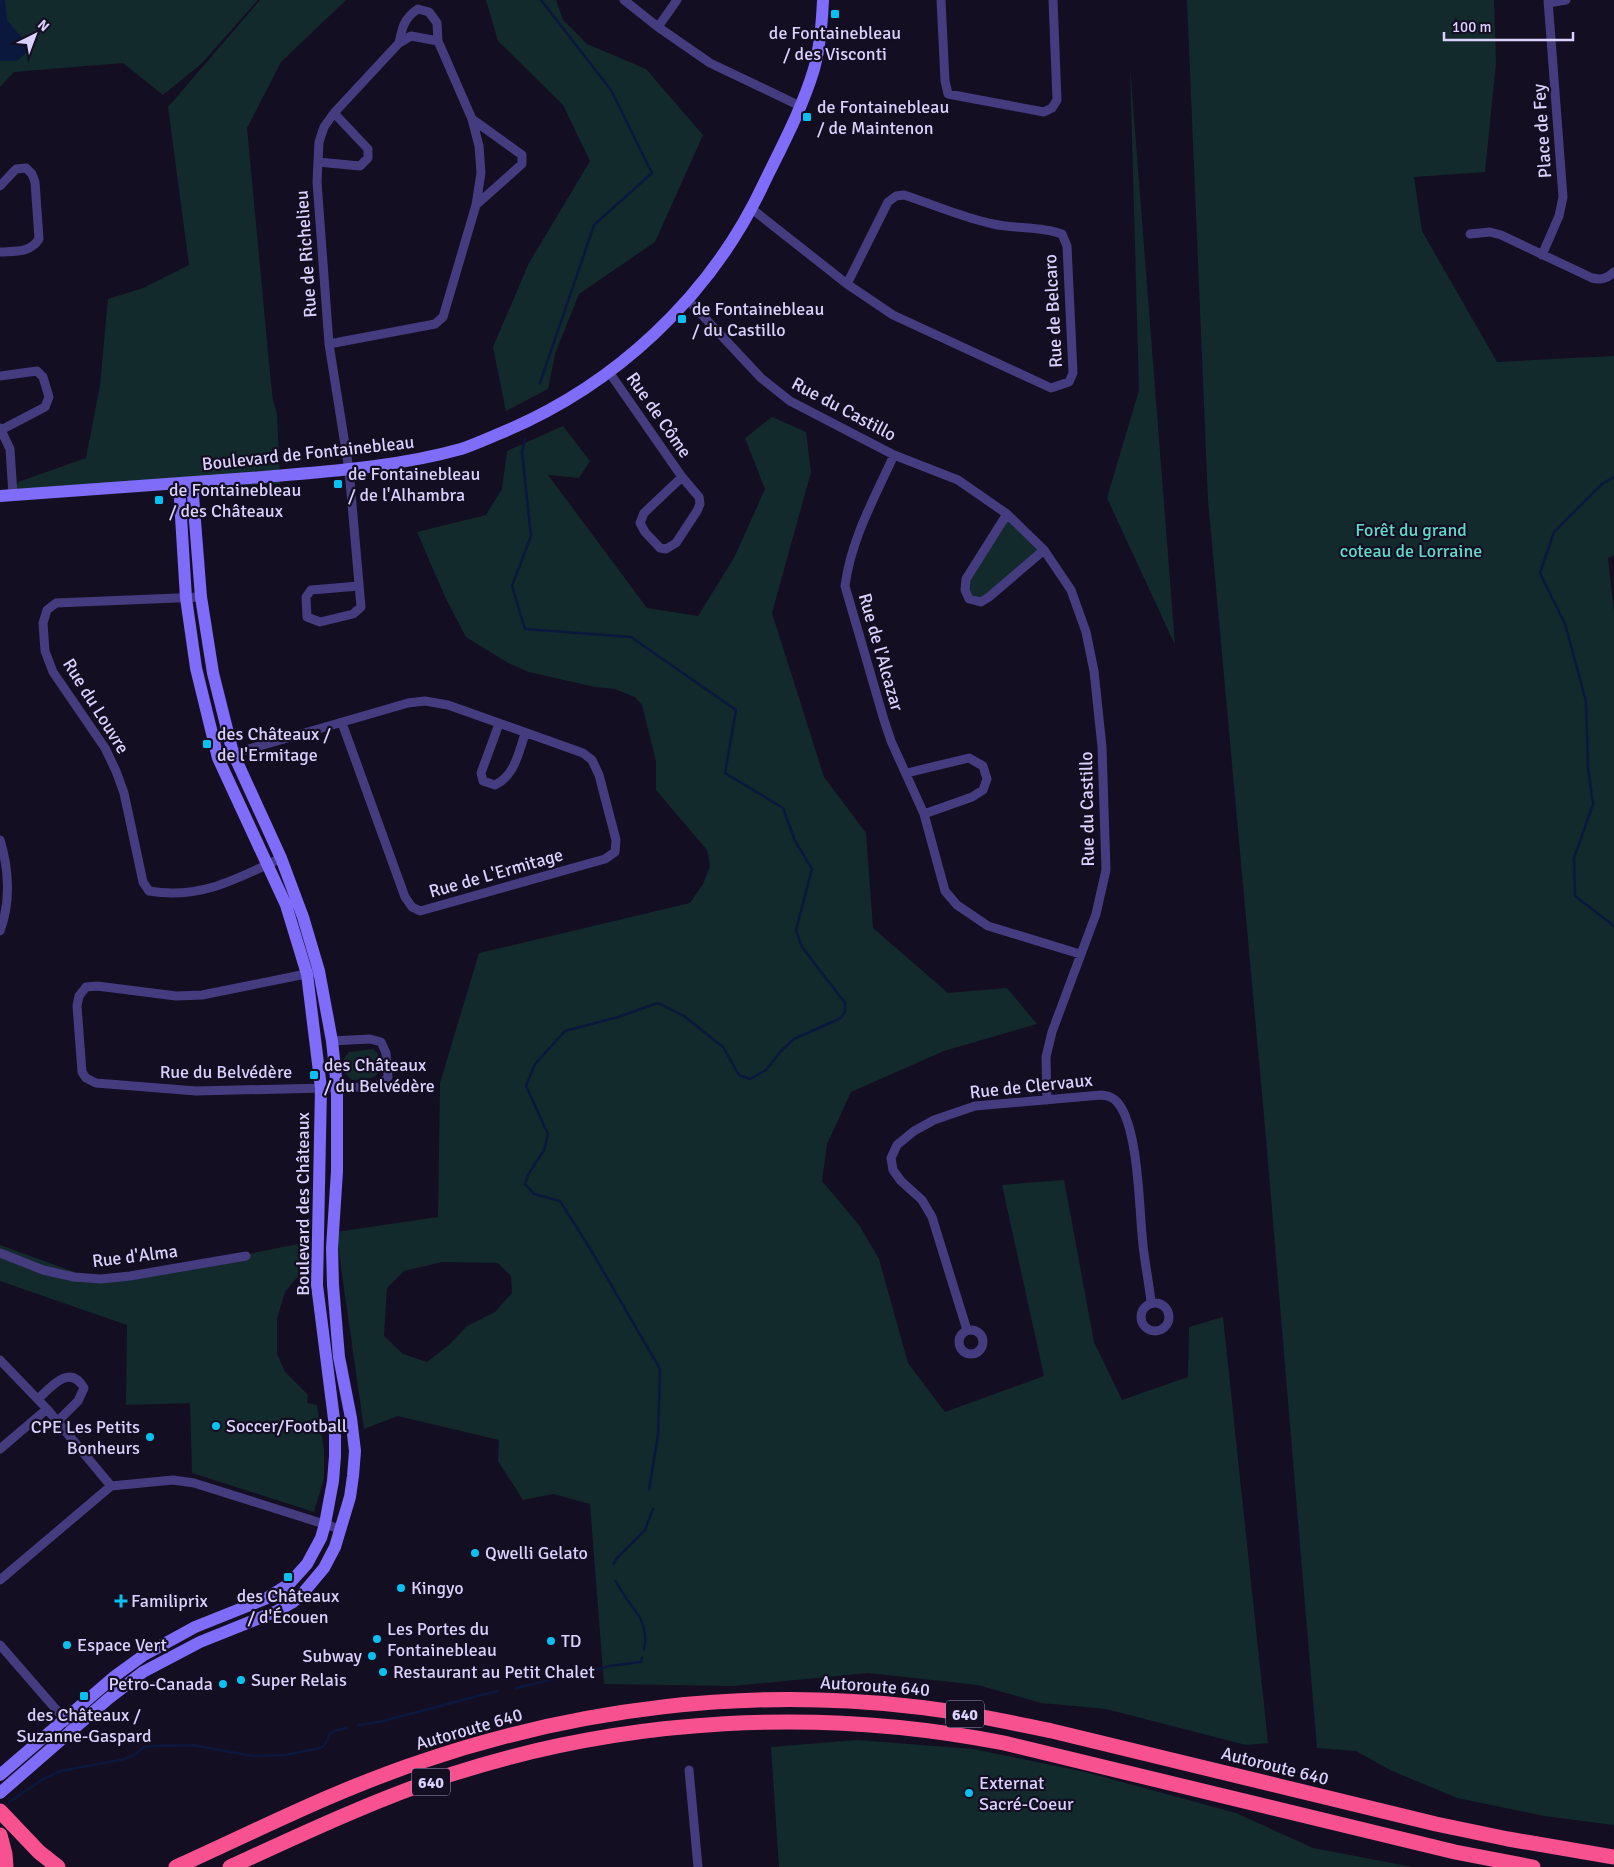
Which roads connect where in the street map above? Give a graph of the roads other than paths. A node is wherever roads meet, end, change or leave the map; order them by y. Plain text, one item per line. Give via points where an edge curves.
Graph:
1 (624, 0) edge
2 (677, 0) edge
3 (823, 0) edge
4 (941, 0) edge
5 (1053, 0) edge
6 (1566, 0) edge
7 (1548, 1) edge
8 (658, 27) junction
9 (438, 41) junction
10 (399, 43) junction
11 (800, 106) junction
12 (334, 114) junction
13 (472, 119) junction
14 (318, 162) junction
15 (0, 186) edge
16 (476, 205) junction
17 (752, 209) junction
18 (1470, 234) dead end
19 (0, 252) edge
20 (1542, 255) junction
21 (1614, 272) edge
22 (847, 284) junction
23 (688, 300) junction
24 (329, 344) junction
25 (609, 372) junction
26 (0, 376) edge
27 (1, 429) edge
28 (894, 455) junction
29 (349, 470) junction
30 (682, 477) junction
31 (186, 483) junction
32 (13, 495) junction
33 (0, 496) edge
34 (1007, 514) junction
35 (1044, 550) junction
36 (359, 586) junction
37 (201, 597) junction
38 (186, 598) junction
39 (342, 723) junction
40 (498, 724) junction
41 (525, 734) junction
42 (233, 753) junction
43 (218, 758) junction
44 (907, 773) junction
45 (924, 814) junction
46 (0, 840) edge
47 (281, 858) junction
48 (267, 864) junction
49 (0, 931) edge
50 (1080, 954) junction
51 (313, 973) junction
52 (332, 1041) junction
53 (337, 1087) junction
54 (321, 1088) junction
55 (1047, 1100) junction
56 (0, 1254) edge
57 (246, 1256) dead end
58 (1151, 1302) dead end
59 (967, 1330) dead end
60 (0, 1360) edge
61 (38, 1399) junction
62 (47, 1409) junction
63 (58, 1421) junction
64 (0, 1449) edge
65 (111, 1486) junction
66 (325, 1524) junction
67 (340, 1529) junction
68 (0, 1580) edge
69 (0, 1645) edge
70 (64, 1718) junction
71 (73, 1729) junction
72 (689, 1770) dead end
73 (0, 1775) edge
74 (0, 1792) edge
75 (0, 1810) edge
76 (0, 1835) edge
77 (288, 1841) junction
78 (1614, 1857) edge
79 (6, 1867) edge
80 (58, 1867) edge
81 (176, 1867) edge
82 (230, 1867) edge
83 (255, 1867) edge
84 (698, 1867) edge
85 (1533, 1867) edge

1 - 8 street
2 - 8 street
3 - 11 street, Boulevard de Fontainebleau via 818,52
4 - 5 street via 948,94 1044,112 1057,100
6 - 7 street
7 - 20 street, Place de Fey via 1563,197 1559,216
8 - 11 street via 710,62
9 - 10 street via 411,36
9 - 10 street, Rue de Richelieu via 437,23 429,12 418,9 403,24
9 - 13 street, Rue de Richelieu
10 - 12 street, Rue de Richelieu
11 - 17 street, Boulevard de Fontainebleau
12 - 14 street, Rue de Richelieu via 319,142
12 - 14 street via 368,149 368,158 360,166
13 - 16 street, Rue de Richelieu via 481,173
13 - 16 street via 522,155 522,164
14 - 24 street, Rue de Richelieu
15 - 19 street via 16,169 26,168 32,174 39,239 35,246 26,250
16 - 24 street, Rue de Richelieu via 443,317 435,324
17 - 22 street, Rue de Belcaro
17 - 23 street, Boulevard de Fontainebleau via 724,254
18 - 20 street via 1490,232 1501,235
20 - 21 street via 1592,278 1601,280
22 - 22 street, Rue de Belcaro via 893,314 1051,388 1069,382 1073,373 1067,246 1062,234 1052,230 990,224 904,195 896,196 888,202
23 - 25 street, Boulevard de Fontainebleau
23 - 28 street, Rue du Castillo via 760,378 790,401
24 - 29 street, Rue de Richelieu
25 - 29 street, Boulevard de Fontainebleau via 568,400 519,426 463,448 414,461
25 - 30 street, Rue de Côme
26 - 27 street via 37,371 43,377 49,396 44,407
27 - 32 street via 10,449
28 - 34 street, Rue du Castillo via 958,480
28 - 44 street, Rue de l'Alcazar via 857,539 848,564 845,586 886,727
29 - 31 street, Boulevard de Fontainebleau
29 - 36 street, Rue de Richelieu
30 - 30 street, Rue de Côme via 641,518 645,532 660,548 666,549 676,543 700,504 699,497
31 - 32 street, Boulevard de Fontainebleau
31 - 37 street, Boulevard des Châteaux
31 - 38 street, Boulevard des Châteaux
32 - 33 street, Boulevard de Fontainebleau
34 - 35 street, Rue du Castillo
34 - 35 street via 966,579 965,590 969,599 981,602 989,597
35 - 50 street, Rue du Castillo via 1070,590 1086,632 1094,671 1102,747 1106,870 1096,914
36 - 36 street, Rue de Richelieu via 311,590 306,597 307,617 320,622 354,614 361,608
37 - 38 street, Rue du Louvre
37 - 42 street, Boulevard des Châteaux via 213,673
38 - 43 street, Boulevard des Châteaux via 196,668
38 - 48 street, Rue du Louvre via 56,603 47,610 44,623 46,651 52,672 105,748 116,771 124,793 143,882 149,891 193,893 224,885
39 - 40 street, Rue de L'Ermitage via 408,703 425,702 448,705
39 - 41 street, Rue de L'Ermitage via 405,897 412,907 420,911 605,860 615,852 616,840 592,760 582,753
39 - 42 street, Rue de L'Ermitage
40 - 41 street, Rue de L'Ermitage
40 - 41 street via 481,773 483,781 494,785 504,780 511,771
42 - 43 street, Rue de L'Ermitage
42 - 47 street, Boulevard des Châteaux
43 - 48 street, Boulevard des Châteaux
44 - 45 street, Rue de l'Alcazar
44 - 45 street via 969,758 984,766 987,779 983,790
45 - 50 street, Rue de l'Alcazar via 945,891 957,906 988,926
46 - 49 street via 8,883 7,910
47 - 48 street, Rue du Louvre
47 - 51 street, Boulevard des Châteaux via 303,917
48 - 51 street, Boulevard des Châteaux
50 - 55 street, Rue du Castillo via 1046,1057
51 - 52 street, Boulevard des Châteaux
51 - 54 street, Boulevard des Châteaux
51 - 54 street, Rue du Belvédère via 202,995 176,996 86,987 77,1006 82,1072 96,1083 196,1092
52 - 53 street, Boulevard des Châteaux
52 - 53 street via 370,1039 381,1042 386,1053 388,1077 380,1085
53 - 54 street, Rue du Belvédère
53 - 67 street, Boulevard des Châteaux via 333,1285 339,1357 355,1451 350,1497
54 - 66 street, Boulevard des Châteaux via 317,1285 335,1427 333,1481
55 - 58 street, Rue de Clervaux via 1101,1095 1111,1097 1119,1104 1135,1149
55 - 59 street, Rue de Clervaux via 975,1106 934,1120 914,1130 897,1145 891,1158 893,1170 922,1200 932,1217
56 - 57 street, Rue d'Alma via 43,1270 101,1279
60 - 61 street
61 - 62 street
61 - 63 street via 61,1378 74,1378 81,1382 84,1388 82,1395
62 - 63 street
62 - 64 street
63 - 65 street
65 - 66 street via 173,1480 194,1483
65 - 68 street
66 - 67 street
66 - 70 street, Boulevard des Châteaux via 307,1564 282,1590 195,1627 154,1649
67 - 71 street, Boulevard des Châteaux via 324,1568 293,1602 200,1642 156,1665 120,1689
69 - 70 street
70 - 71 street
70 - 73 street, Boulevard des Châteaux
71 - 74 street, Boulevard des Châteaux
72 - 84 street
75 - 80 highway via 39,1852
76 - 79 highway
77 - 82 highway, 640
77 - 83 highway
77 - 85 highway, 640 via 414,1787 541,1750 683,1728 745,1723 827,1723 920,1730 1004,1743 1455,1852
78 - 81 highway, Autoroute 640 / 640 via 1461,1830 989,1718 880,1704 784,1700 712,1702 630,1711 495,1739 383,1775

